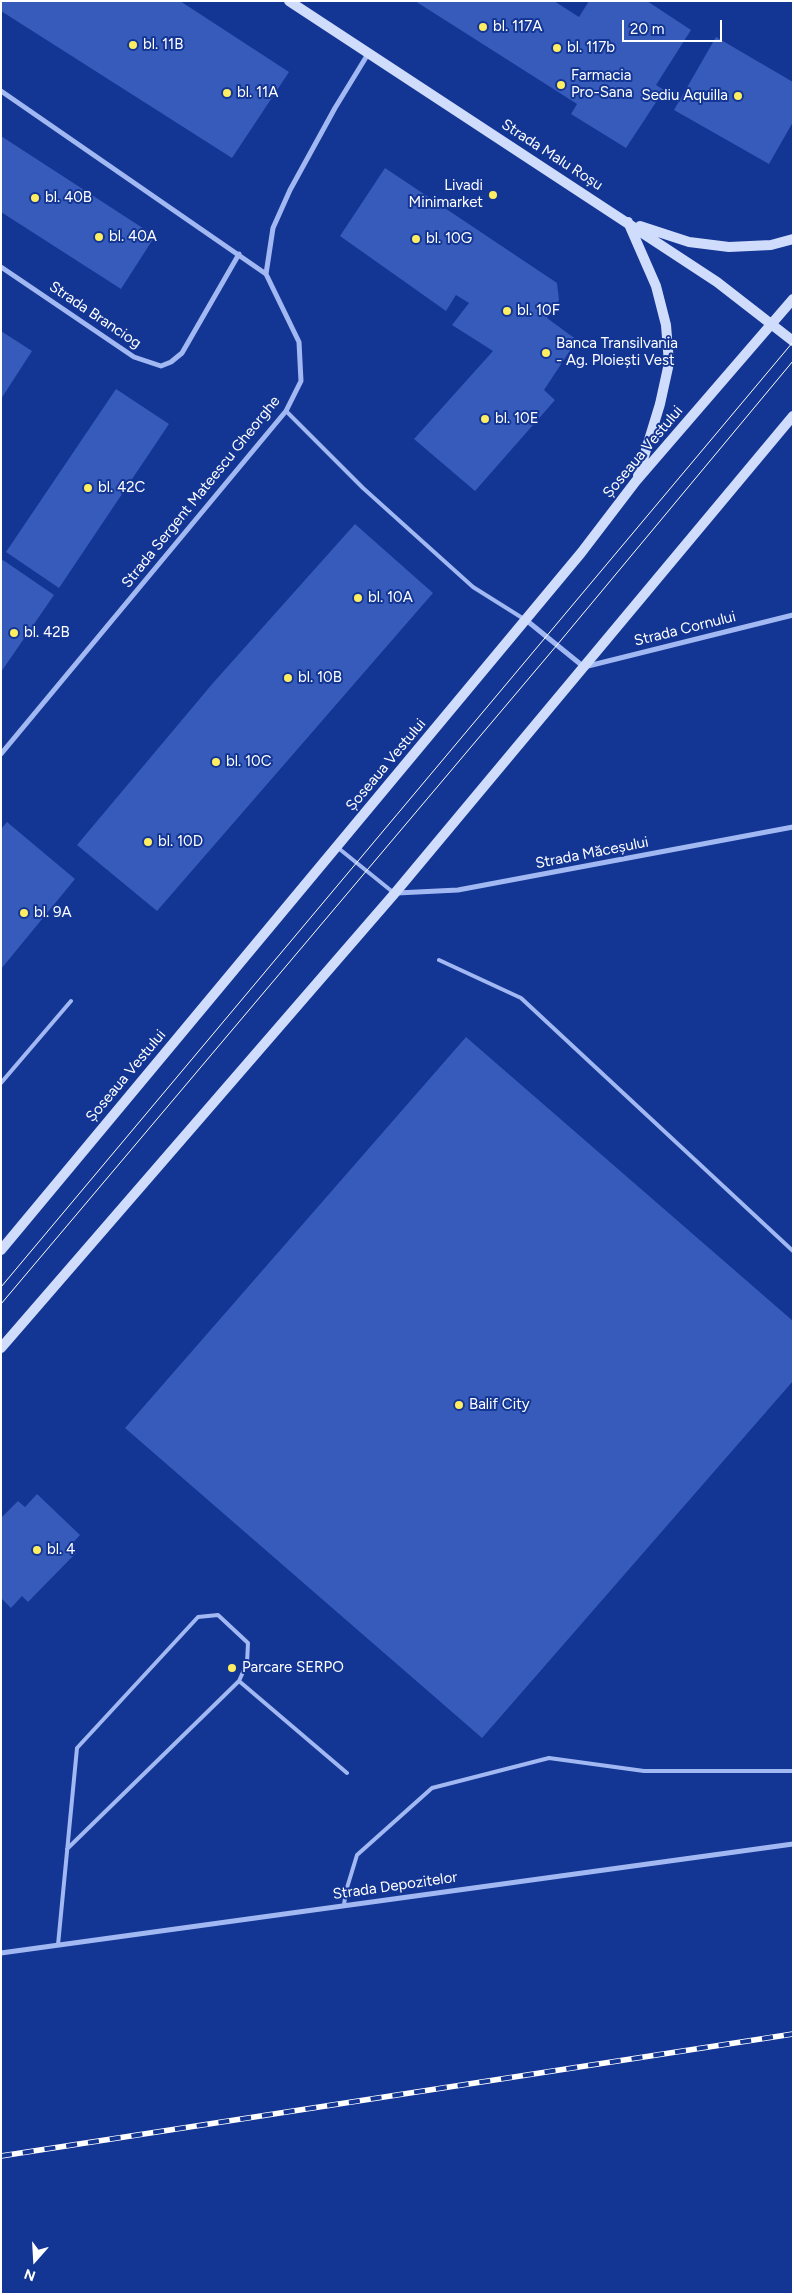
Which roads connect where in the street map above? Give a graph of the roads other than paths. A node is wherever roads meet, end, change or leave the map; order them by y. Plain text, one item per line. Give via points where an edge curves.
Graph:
1 (289, 1) edge
2 (368, 54) junction
3 (1, 92) edge
4 (627, 221) junction
5 (793, 239) edge
6 (239, 254) junction
7 (1, 268) edge
8 (266, 274) junction
9 (793, 299) edge
10 (770, 323) junction
11 (793, 342) edge
12 (286, 411) junction
13 (793, 416) edge
14 (636, 481) junction
15 (793, 615) edge
16 (526, 620) junction
17 (584, 667) junction
18 (1, 754) edge
19 (793, 827) edge
20 (337, 847) junction
21 (395, 893) junction
22 (439, 960) dead end
23 (71, 1002) dead end
24 (1, 1083) edge
25 (1, 1250) edge
26 (793, 1251) edge
27 (1, 1348) edge
28 (239, 1681) junction
29 (793, 1771) edge
30 (347, 1774) dead end
31 (793, 1844) edge
32 (67, 1849) junction
33 (344, 1906) junction
34 (58, 1944) junction
35 (1, 1954) edge

1 - 2 main road, Strada Malu Roșu
2 - 4 main road, Strada Malu Roșu
2 - 8 street via 290,190 273,228
3 - 6 street
4 - 5 main road via 688,242 729,247 771,246
4 - 10 main road, Strada Malu Roșu via 717,282
4 - 14 main road via 656,286 666,324 669,364
6 - 7 street, Strada Branciog via 182,353 161,366 134,357
6 - 8 street
8 - 12 street, Strada Sergent Mateescu Gheorghe via 299,342 301,381
9 - 10 main road, Șoseaua Vestului
10 - 11 main road, Strada Malu Roșu
10 - 14 main road, Șoseaua Vestului
12 - 16 lane via 363,488 473,587
12 - 18 street, Strada Sergent Mateescu Gheorghe
13 - 17 main road
14 - 16 main road, Șoseaua Vestului
15 - 17 street, Strada Cornului
16 - 17 street
16 - 20 main road, Șoseaua Vestului
17 - 21 main road
19 - 21 street, Strada Măceșului via 458,890
20 - 21 lane
20 - 25 main road, Șoseaua Vestului
21 - 27 main road
22 - 26 lane via 521,998
23 - 24 lane
28 - 30 lane
28 - 32 lane
28 - 32 lane via 247,1663 248,1643 218,1615 198,1617 77,1748
29 - 33 lane via 644,1771 549,1758 432,1788 357,1856
31 - 33 street, Strada Depozitelor
32 - 34 lane
33 - 34 street, Strada Depozitelor
34 - 35 street, Strada Depozitelor

